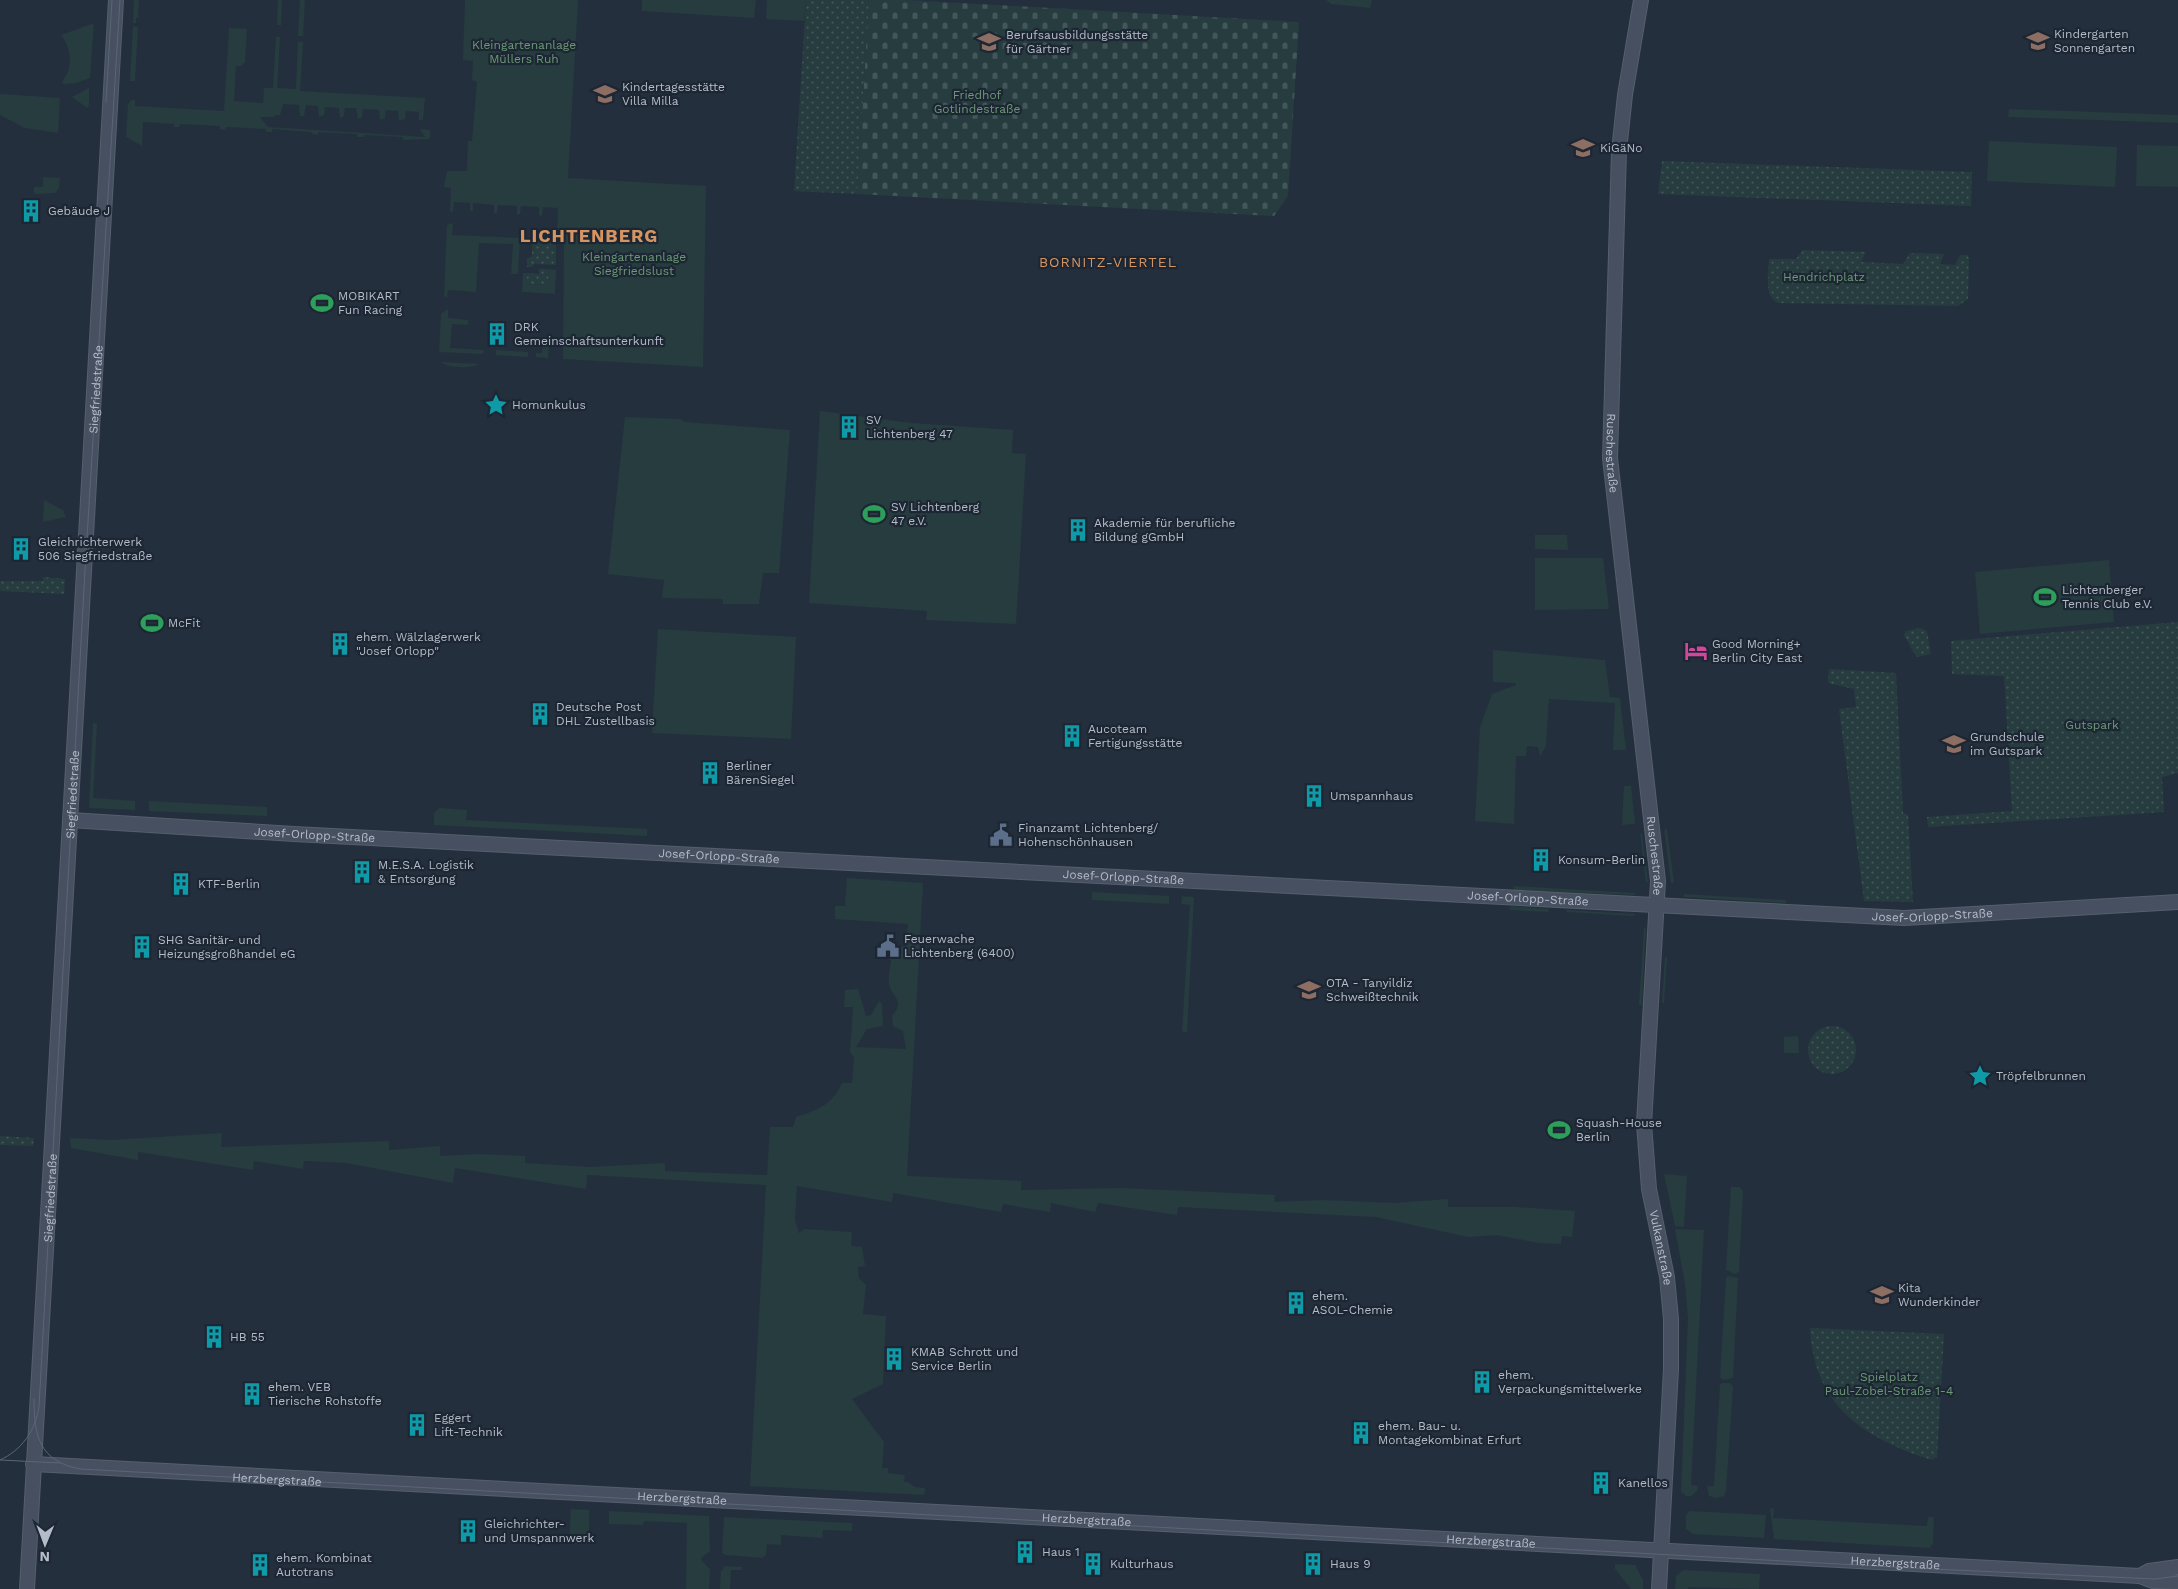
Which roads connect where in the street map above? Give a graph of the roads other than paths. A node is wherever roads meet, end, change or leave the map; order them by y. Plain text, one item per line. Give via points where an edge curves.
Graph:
1 (116, 0) edge
2 (1641, 0) edge
3 (70, 820) junction
4 (2178, 902) edge
5 (1658, 906) junction
6 (33, 1464) junction
7 (1660, 1551) junction
8 (2178, 1567) edge
9 (2140, 1576) junction
10 (2178, 1582) edge
11 (27, 1589) edge
12 (1659, 1589) edge

1 - 3 street, Siegfriedstraße
2 - 5 street, Ruschestraße via 1618,151 1610,458 1651,803
3 - 5 street, Josef-Orlopp-Straße
3 - 6 street, Siegfriedstraße
4 - 5 street, Josef-Orlopp-Straße via 1917,918
5 - 7 street, Vulkanstraße via 1644,1124 1649,1189 1667,1277 1671,1319
6 - 7 street, Herzbergstraße
6 - 11 street, Siegfriedstraße
7 - 9 street, Herzbergstraße
7 - 12 street, Vulkanstraße
8 - 9 street, Herzbergstraße via 2149,1571
9 - 10 street, Herzbergstraße via 2153,1581

